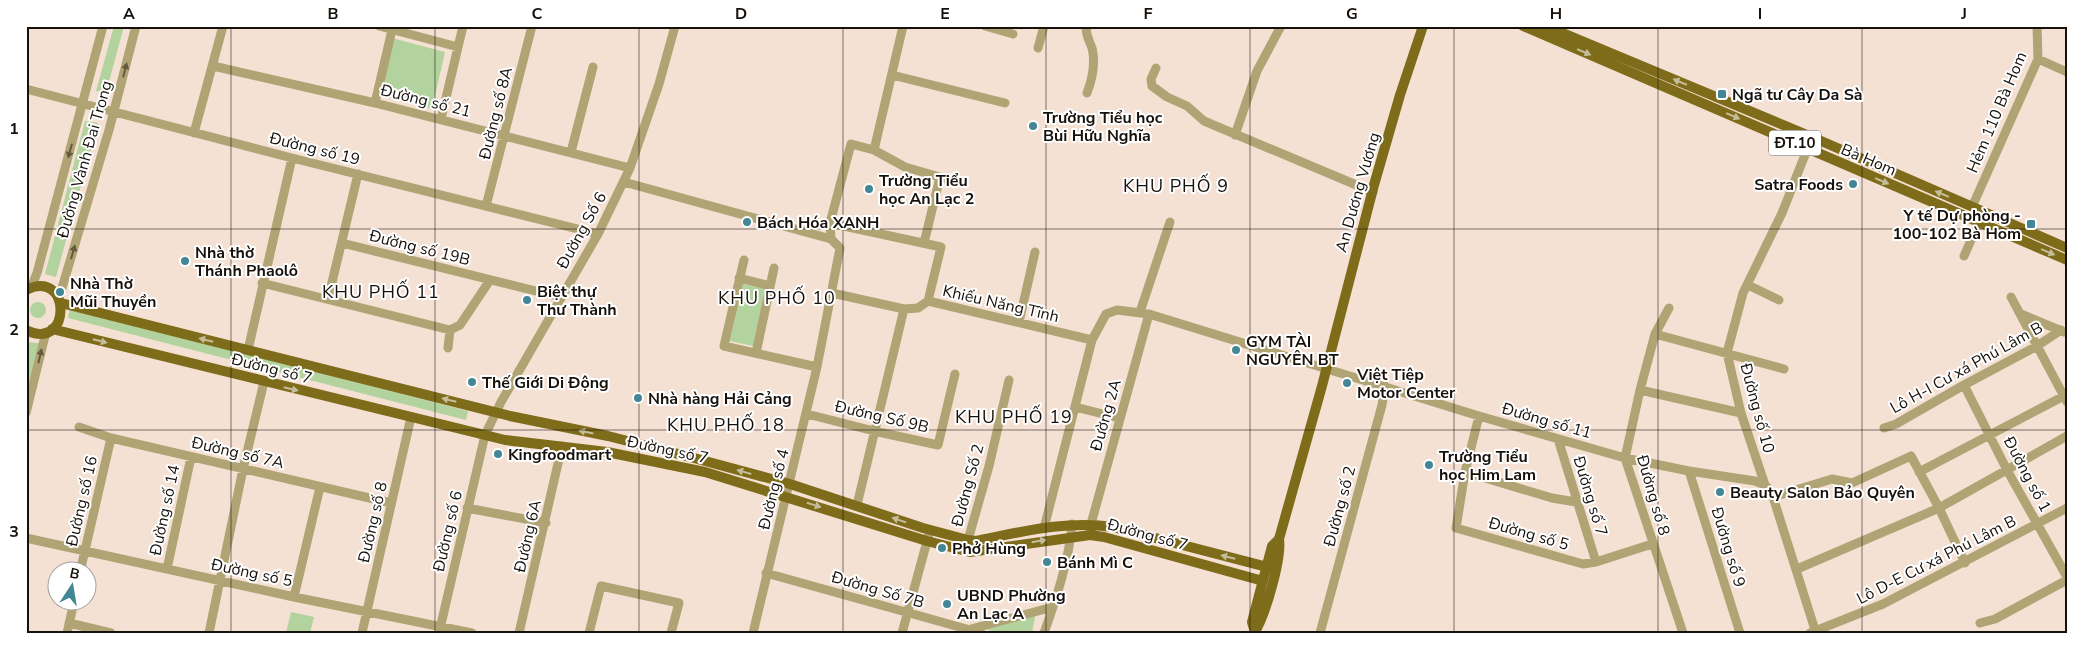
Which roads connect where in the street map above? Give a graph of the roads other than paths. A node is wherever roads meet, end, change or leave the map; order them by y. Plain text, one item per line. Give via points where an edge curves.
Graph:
1 (103, 26) edge
2 (136, 26) edge
3 (223, 26) edge
4 (380, 26) edge
5 (463, 26) edge
6 (532, 26) edge
7 (675, 26) edge
8 (903, 26) edge
9 (985, 26) edge
10 (1044, 26) edge
11 (1086, 26) edge
12 (1281, 26) edge
13 (1423, 26) edge
14 (1523, 26) edge
15 (1546, 26) edge
16 (2037, 26) edge
17 (392, 30) junction
18 (1013, 34) dead end
19 (1569, 36) edge
20 (458, 47) junction
21 (1038, 48) dead end
22 (2038, 59) junction
23 (213, 66) junction
24 (593, 67) dead end
25 (1156, 68) dead end
26 (2067, 72) edge
27 (892, 75) junction
28 (26, 89) edge
29 (1087, 93) dead end
30 (82, 103) junction
31 (375, 103) junction
32 (1005, 103) dead end
33 (114, 113) junction
34 (441, 119) junction
35 (194, 132) junction
36 (1235, 135) junction
37 (505, 136) junction
38 (1812, 137) junction
39 (1807, 149) junction
40 (874, 150) junction
41 (571, 152) junction
42 (292, 158) junction
43 (630, 168) junction
44 (358, 174) junction
45 (940, 177) junction
46 (624, 182) junction
47 (957, 182) dead end
48 (1373, 192) junction
49 (486, 206) junction
50 (1972, 207) junction
51 (1170, 222) dead end
52 (1979, 222) junction
53 (830, 223) junction
54 (598, 234) junction
55 (831, 239) junction
56 (342, 243) junction
57 (924, 243) junction
58 (2067, 248) edge
59 (1034, 252) dead end
60 (1964, 256) dead end
61 (744, 260) dead end
62 (2067, 260) edge
63 (774, 268) dead end
64 (740, 278) junction
65 (490, 280) junction
66 (262, 283) junction
67 (1748, 285) junction
68 (770, 286) junction
69 (28, 289) edge
70 (832, 294) junction
71 (560, 297) junction
72 (2011, 298) dead end
73 (328, 299) junction
74 (1778, 300) dead end
75 (60, 301) junction
76 (928, 301) junction
77 (1669, 308) dead end
78 (904, 309) junction
79 (1144, 313) junction
80 (2021, 314) junction
81 (1019, 322) junction
82 (26, 330) edge
83 (450, 330) junction
84 (49, 331) junction
85 (2064, 332) edge
86 (1655, 334) junction
87 (1092, 340) junction
88 (2037, 346) junction
89 (448, 348) dead end
90 (248, 350) junction
91 (756, 353) junction
92 (1727, 353) junction
93 (817, 367) junction
94 (1326, 368) junction
95 (1784, 369) dead end
96 (955, 374) dead end
97 (1009, 380) dead end
98 (264, 382) junction
99 (1964, 385) junction
100 (1385, 386) junction
101 (1640, 390) junction
102 (2065, 399) edge
103 (1075, 407) junction
104 (496, 412) junction
105 (26, 413) edge
106 (1741, 413) junction
107 (807, 414) junction
108 (1479, 416) junction
109 (411, 417) junction
110 (1119, 418) junction
111 (79, 427) dead end
112 (1884, 428) dead end
113 (874, 431) junction
114 (485, 435) junction
115 (1990, 435) junction
116 (2067, 436) edge
117 (111, 438) junction
118 (1558, 439) junction
119 (562, 446) junction
120 (192, 457) junction
121 (1625, 458) junction
122 (243, 469) junction
123 (2007, 470) junction
124 (1689, 471) junction
125 (1465, 472) junction
126 (1919, 472) junction
127 (790, 484) junction
128 (1765, 485) junction
129 (320, 486) junction
130 (787, 497) junction
131 (1773, 497) junction
132 (1576, 502) junction
133 (391, 503) junction
134 (857, 505) junction
135 (467, 508) junction
136 (1939, 508) junction
137 (2067, 508) edge
138 (546, 523) junction
139 (1072, 524) junction
140 (1091, 524) junction
141 (2037, 524) junction
142 (1044, 528) junction
143 (930, 530) junction
144 (1071, 536) junction
145 (26, 538) edge
146 (968, 540) junction
147 (927, 541) junction
148 (1652, 544) junction
149 (85, 551) junction
150 (82, 562) edge
151 (1596, 562) junction
152 (1965, 563) junction
153 (1271, 568) junction
154 (167, 570) junction
155 (1796, 570) junction
156 (766, 573) junction
157 (2067, 579) edge
158 (220, 581) junction
159 (1267, 582) junction
160 (294, 597) junction
161 (1053, 607) junction
162 (72, 612) edge
163 (367, 612) junction
164 (908, 613) junction
165 (1980, 623) dead end
166 (68, 628) edge
167 (440, 629) edge
168 (967, 630) edge
169 (757, 632) edge
170 (1254, 632) edge
171 (1814, 632) edge
172 (111, 633) edge
173 (209, 633) edge
174 (362, 633) edge
175 (472, 633) edge
176 (519, 633) edge
177 (589, 633) edge
178 (671, 633) edge
179 (902, 633) edge
180 (981, 633) edge
181 (1044, 633) edge
182 (1320, 633) edge
183 (1683, 633) edge
184 (1740, 633) edge

1 - 30 street, Đường Vành Đai Trong
33 -> 2 street, Đường Vành Đai Trong
3 - 23 street
4 - 17 street
5 - 20 street
6 - 37 street, Đường số 8A
7 - 43 street, Đường Số 6 via 660,84
8 - 27 street
9 - 18 street
10 - 21 street
11 - 29 street via 1086,38 1093,52 1094,77
12 - 36 street via 1258,71
13 - 48 main road, An Dương Vương
14 - 19 main road, Bà Hom / ĐT.10
15 - 19 main road, Bà Hom / ĐT.10
16 - 22 street, Hẻm 110 Bà Hom
17 - 20 street
17 - 31 street
38 -> 19 main road, Bà Hom / ĐT.10
19 -> 39 main road, Bà Hom / ĐT.10
20 - 34 street
22 - 26 street
22 - 50 street, Hẻm 110 Bà Hom
23 - 31 street, Đường số 21
23 - 35 street
24 - 41 street
25 - 36 street via 1150,79 1152,86 1188,106 1204,121
27 - 32 street
27 - 40 street
28 - 30 street, Đường số 19
30 - 33 street, Đường số 19
30 -> 69 street, Đường Vành Đai Trong via 37,273
31 - 34 street, Đường số 21
33 - 35 street, Đường số 19
75 -> 33 street, Đường Vành Đai Trong
34 - 37 street, Đường số 21
35 - 42 street, Đường số 19
36 - 48 street
37 - 41 street, Đường số 21
37 - 49 street, Đường số 8A
38 - 39 street, Đường số 10
50 -> 38 main road, Bà Hom / ĐT.10
39 -> 52 main road, Bà Hom / ĐT.10
39 - 67 street, Đường số 10 via 1782,213
40 - 45 street via 905,167
40 - 53 street via 851,144
41 - 43 street, Đường số 21
42 - 44 street, Đường số 19
42 - 66 street
43 - 46 street, Đường Số 6
44 - 49 street, Đường số 19
44 - 56 street
45 - 47 street
45 - 57 street
46 - 54 street, Đường Số 6
46 - 55 street
48 - 94 main road, An Dương Vương
49 - 54 street, Đường số 19
50 - 58 main road, Bà Hom / ĐT.10
51 - 79 street, Đường 2A
52 - 60 street
52 -> 62 main road, Bà Hom / ĐT.10
53 - 55 street
53 - 57 street
54 - 71 street, Đường Số 6
55 - 70 street via 840,248
56 - 65 street, Đường số 19B
56 - 73 street
57 - 76 street via 941,247
59 - 81 street
61 - 64 street
63 - 68 street
64 - 68 street
64 - 91 street via 724,346
65 - 71 street, Đường số 19B
65 - 83 street via 460,325
66 - 73 street
66 - 90 street
67 - 74 street
67 - 92 street, Đường số 10
68 - 91 street
69 - 75 main road, Đường số 7 via 47,288
70 - 78 street, Khiếu Năng Tĩnh
70 - 93 street, Đường số 4
71 - 104 street, Đường Số 6
72 - 80 street
73 - 83 street
75 - 84 main road via 61,318
90 -> 75 main road, Đường số 7
76 - 78 street, Khiếu Năng Tĩnh via 918,308
76 - 81 street, Khiếu Năng Tĩnh
77 - 86 street, Đường số 8
78 - 113 street
79 - 87 street via 1117,310 1106,314
79 - 94 street
79 - 110 street, Đường 2A
80 - 85 street
80 - 88 street
81 - 87 street, Khiếu Năng Tĩnh
82 - 84 main road, Đường số 7 via 35,334
83 - 89 street
84 -> 98 main road, Đường số 7
105 -> 84 street
85 - 88 street, Lô H-I Cư xá Phú Lâm B
86 - 92 street
86 - 101 street, Đường số 8
87 - 103 street
88 - 99 street, Lô H-I Cư xá Phú Lâm B
88 - 102 street
104 -> 90 main road, Đường số 7
91 - 93 street
92 - 95 street
92 - 106 street, Đường số 10
93 - 107 street, Đường số 4
94 - 100 street, Đường số 11
94 - 153 main road, An Dương Vương via 1279,538 1280,548
96 - 113 street, Đường Số 9B via 938,444
97 - 146 street, Đường Số 2
98 -> 109 main road, Đường số 7
98 - 122 street
99 - 112 street, Lô H-I Cư xá Phú Lâm B
99 - 115 street, Đường số 1
100 - 108 street, Đường số 11
100 - 182 street, Đường số 2
101 - 106 street
101 - 121 street, Đường số 8
102 - 115 street
103 - 110 street
103 - 142 street
104 - 114 street, Đường Số 6
127 -> 104 main road, Đường số 7 via 608,436
106 - 128 street, Đường số 10
107 - 113 street, Đường Số 9B
107 - 127 street, Đường số 4
108 - 118 street, Đường số 11
108 - 125 street
109 - 114 main road, Đường số 7
109 - 133 street, Đường số 8
110 - 140 street, Đường 2A
111 - 117 street, Đường số 7A
113 - 134 street
114 - 119 main road, Đường số 7
114 - 135 street, Đường số 6
115 - 123 street, Đường số 1
115 - 126 street
116 - 123 street
117 - 120 street, Đường số 7A
117 - 149 street, Đường số 16
118 - 121 street, Đường số 11
118 - 132 street, Đường số 7
119 - 130 main road, Đường số 7 via 705,472
119 - 138 street, Đường 6A
120 - 122 street, Đường số 7A
120 - 154 street, Đường số 14
121 - 124 street, Đường số 11
121 - 148 street, Đường số 8
122 - 129 street, Đường số 7A
122 - 158 street
123 - 136 street
123 - 141 street, Đường số 1
124 - 128 street, Đường số 11
124 - 184 street, Đường số 9
125 - 132 street
125 - 151 street, Đường số 5 via 1456,528 1582,564
126 - 131 street via 1911,456 1852,484 1832,479
126 - 136 street
127 - 130 street, Đường số 4
127 - 134 main road, Đường số 7
128 - 131 street, Đường số 10
129 - 133 street, Đường số 7A
129 - 160 street
130 -> 147 main road, Đường số 7
130 - 156 street, Đường số 4
131 - 155 street, Đường số 10
132 - 151 street, Đường số 7
133 - 163 street, Đường số 8
143 -> 134 main road, Đường số 7
135 - 138 street
135 - 167 street, Đường số 6
136 - 152 street
136 - 155 street
137 - 141 street, Lô D-E Cư xá Phú Lâm B
138 - 176 street, Đường 6A
139 - 140 main road, Đường số 7
139 - 142 main road, Đường số 7
139 - 144 street
153 -> 140 main road, Đường số 7
141 - 152 street, Lô D-E Cư xá Phú Lâm B
141 - 157 street, Đường số 1
142 - 146 main road, Đường số 7
143 - 146 main road, Đường số 7
143 - 147 street, Đường số 2
147 -> 144 main road, Đường số 7 via 970,552
144 - 159 main road, Đường số 7 via 1104,537
144 - 161 street
145 - 149 street, Đường số 5
147 - 164 street, Đường số 2
148 - 151 street, Đường số 5
148 - 183 street, Đường số 8
149 - 150 street, Đường số 16
149 - 154 street, Đường số 5
152 - 171 street, Lô D-E Cư xá Phú Lâm B via 1883,604
153 - 159 main road, An Dương Vương
154 - 158 street, Đường số 5
155 - 171 street, Đường số 10
156 - 164 street, Đường Số 7B
156 - 169 street, Đường số 4
157 - 165 street via 1995,619
158 - 160 street, Đường số 5
158 - 173 street
159 - 170 main road, An Dương Vương via 1252,622
160 - 163 street, Đường số 5
161 - 168 street
161 - 181 street
162 - 166 street
163 - 167 street, Đường số 5
163 - 174 street, Đường số 8
164 - 168 street, Đường Số 7B
164 - 179 street, Đường số 2
166 - 172 street
167 - 175 street, Đường số 5
168 - 180 street, Đường Số 7B
177 - 178 street via 601,586 679,604

